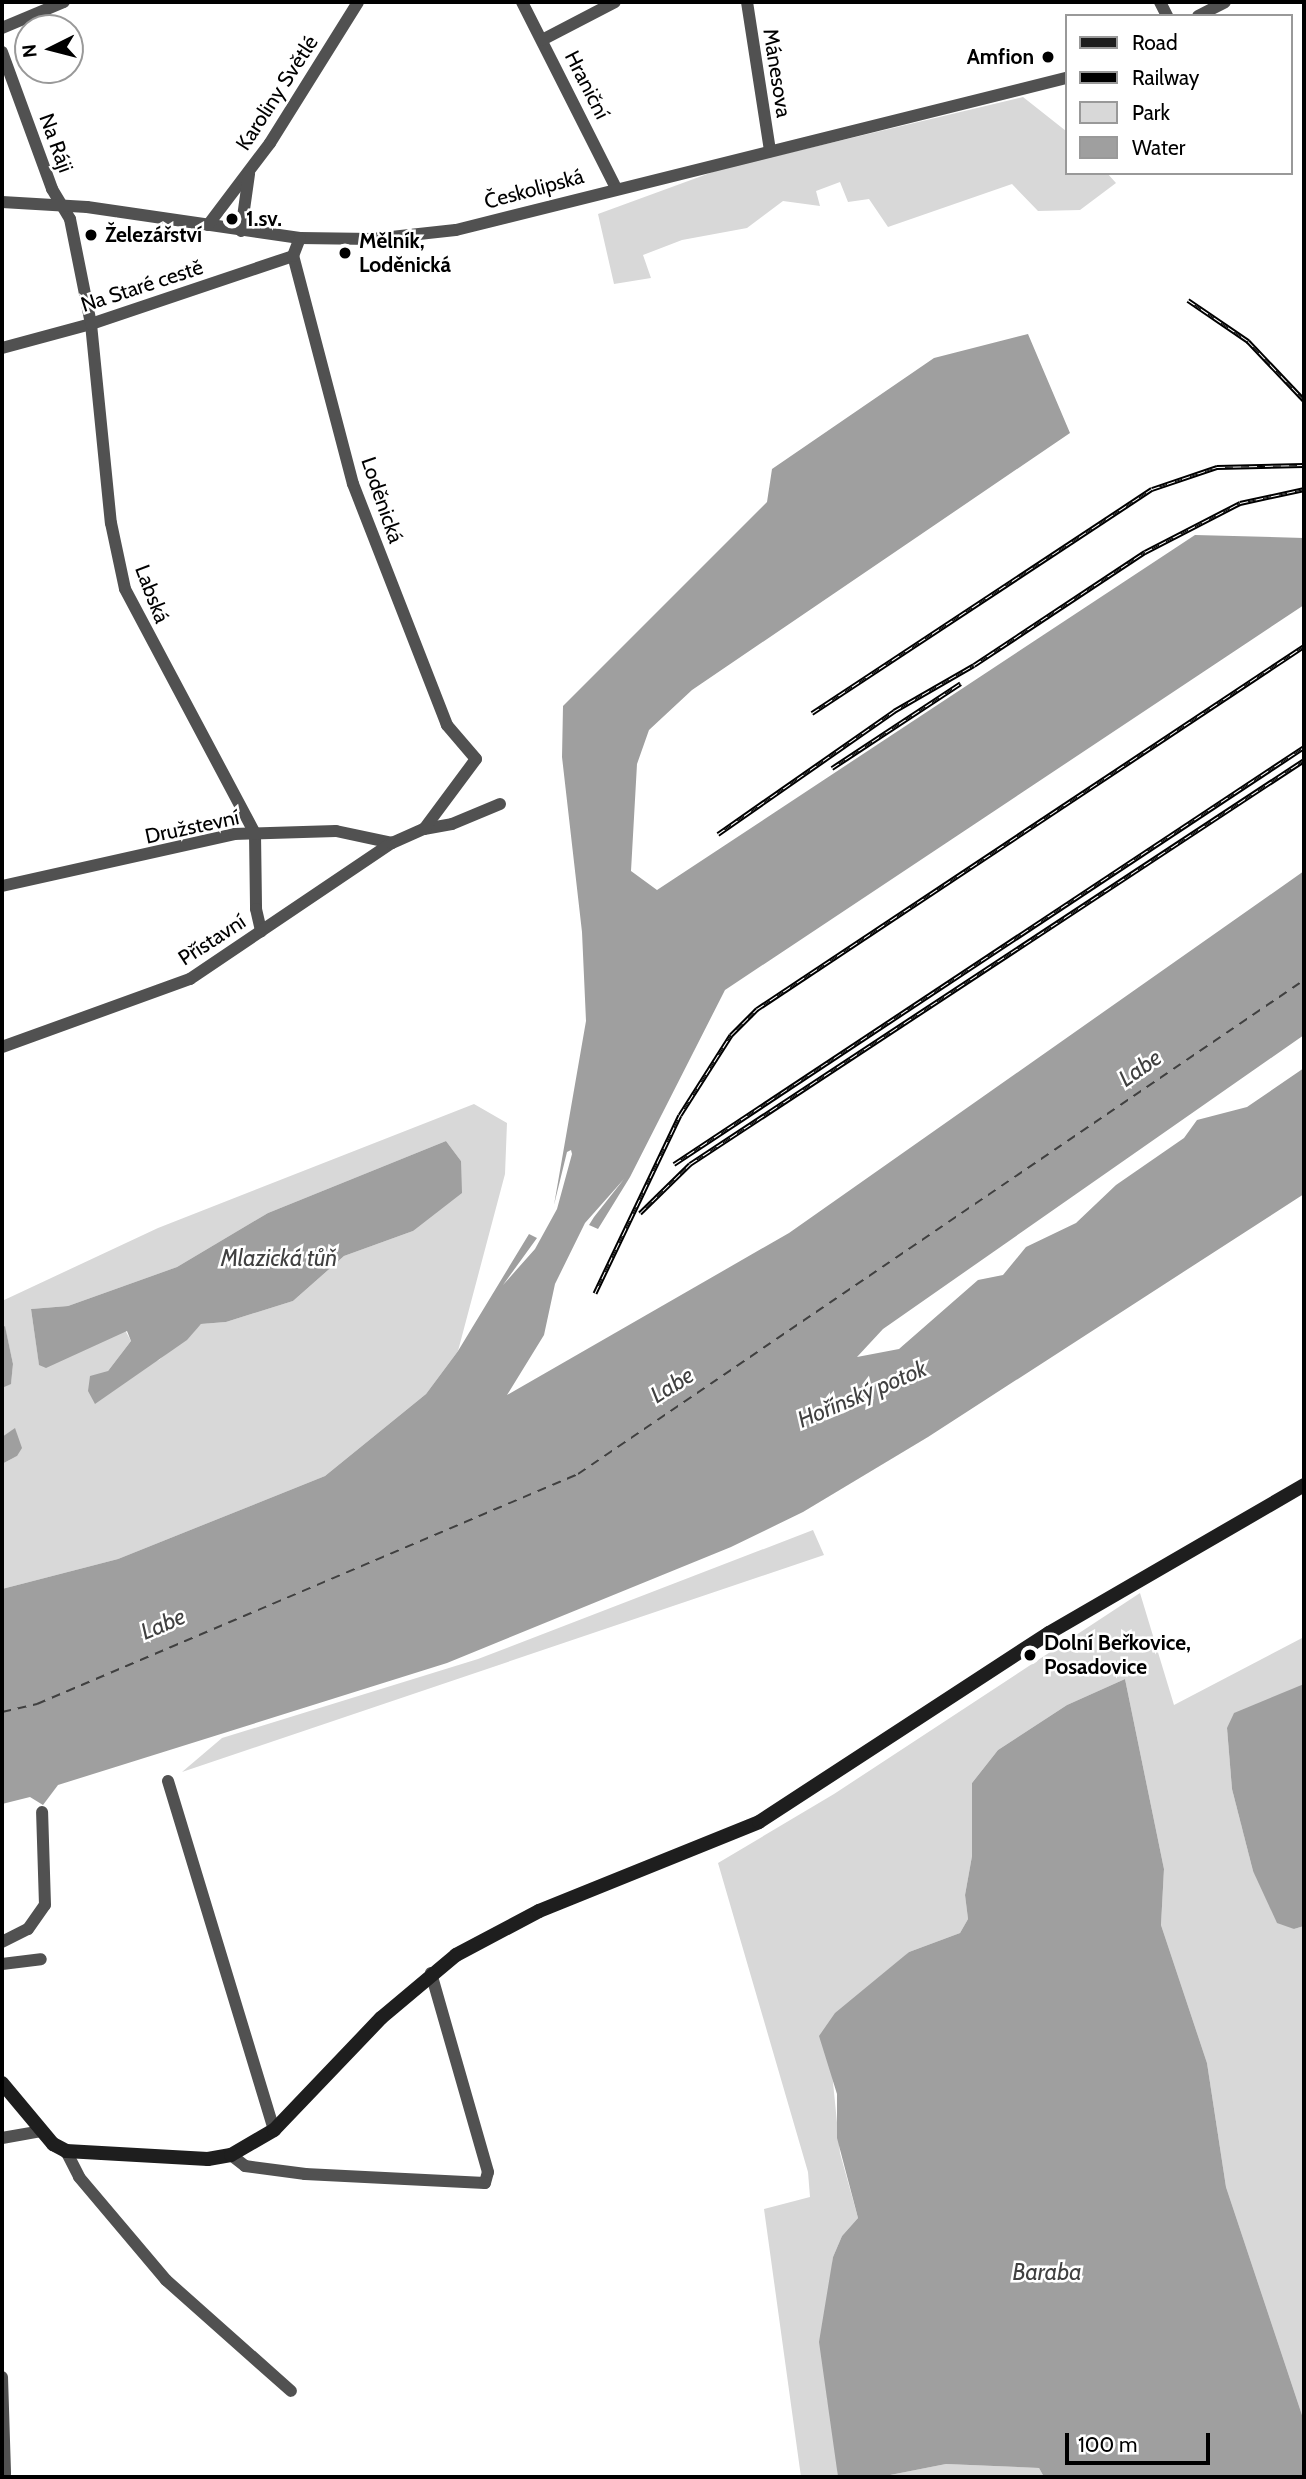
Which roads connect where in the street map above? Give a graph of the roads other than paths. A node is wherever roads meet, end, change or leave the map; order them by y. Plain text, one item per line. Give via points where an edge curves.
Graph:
1 (64, 2) edge
2 (358, 2) edge
3 (522, 2) edge
4 (615, 2) edge
5 (747, 2) edge
6 (1225, 2) edge
7 (1202, 14) edge
8 (2, 28) edge
9 (542, 40) junction
10 (2, 52) edge
11 (1064, 79) edge
12 (770, 151) junction
13 (250, 170) junction
14 (616, 188) junction
15 (2, 202) edge
16 (63, 206) junction
17 (208, 225) junction
18 (241, 231) junction
19 (300, 238) junction
20 (293, 256) junction
21 (91, 324) junction
22 (2, 348) edge
23 (476, 759) joint
24 (500, 804) dead end
25 (424, 829) junction
26 (255, 834) junction
27 (392, 843) junction
28 (2, 886) edge
29 (261, 931) junction
30 (2, 1047) edge
31 (1304, 1485) edge
32 (168, 1781) dead end
33 (42, 1812) dead end
34 (2, 1942) edge
35 (41, 1959) dead end
36 (2, 1964) edge
37 (431, 1973) junction
38 (2, 2083) edge
39 (274, 2130) junction
40 (42, 2131) junction
41 (2, 2138) edge
42 (66, 2151) junction
43 (231, 2155) junction
44 (2, 2377) edge
45 (291, 2390) dead end
46 (3, 2440) edge
47 (5, 2474) dead end

1 - 8 street
2 - 13 street, Karoliny Světlé
3 - 9 street, Hraniční
4 - 9 street
5 - 12 street, Mánesova
6 - 7 street
9 - 14 street, Hraniční
10 - 16 street, Na Ráji via 52,189
11 - 12 street, Českolipská
12 - 14 street, Českolipská
13 - 17 street, Karoliny Světlé
13 - 18 street, Karoliny Světlé
14 - 19 street, Českolipská via 456,230 373,239
15 - 16 street, Českolipská
16 - 17 street, Českolipská
16 - 21 street, Labská
17 - 18 street, Českolipská
18 - 19 street, Českolipská
19 - 20 street
20 - 21 street, Na Staré cestě
20 - 23 street, Loděnická via 353,484 447,725
21 - 22 street, Na Staré cestě
21 - 26 street, Labská via 111,523 125,589
23 - 25 street, Přístavní
24 - 25 street, Přístavní via 452,824
25 - 27 street, Přístavní
26 - 27 street, Družstevní via 336,831
26 - 28 street, Družstevní via 234,834
26 - 29 street, Labská via 256,909
27 - 29 street, Přístavní
29 - 30 street, Přístavní via 190,979
31 - 37 street via 1049,1633 759,1822 495,1931
32 - 39 street
33 - 34 street via 45,1905 28,1929
35 - 36 street
37 - 39 street via 381,2018
37 - 43 street via 488,2172 485,2183 305,2174 245,2166
38 - 40 street
39 - 43 street
40 - 41 street
40 - 42 street
42 - 43 street via 208,2159
42 - 45 street via 79,2177 166,2280
44 - 46 street
46 - 47 street

